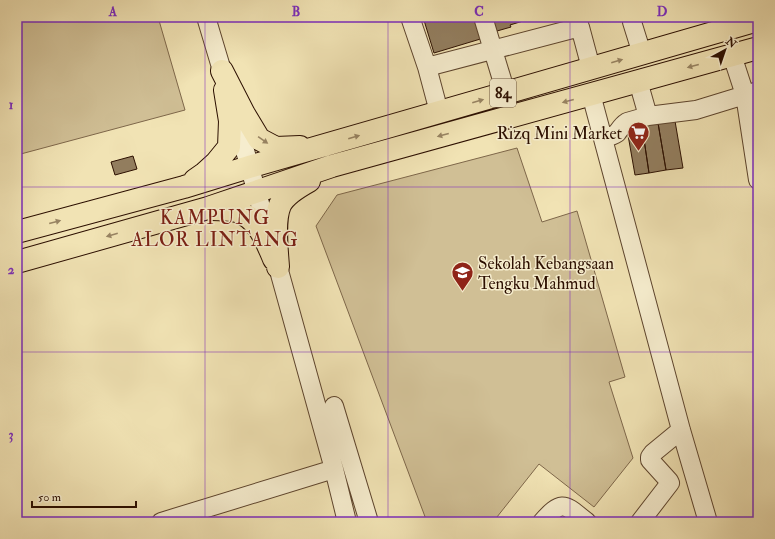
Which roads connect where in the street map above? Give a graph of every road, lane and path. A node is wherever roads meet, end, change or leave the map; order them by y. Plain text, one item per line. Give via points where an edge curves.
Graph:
1 (206, 17) edge
2 (410, 17) edge
3 (483, 17) edge
4 (633, 17) edge
5 (758, 20) edge
6 (579, 22) edge
7 (758, 48) edge
8 (493, 50) junction
9 (642, 54) junction
10 (732, 55) junction
11 (427, 67) junction
12 (591, 68) junction
13 (222, 71) junction
14 (638, 81) junction
15 (506, 93) junction
16 (752, 93) edge
17 (590, 94) junction
18 (439, 112) junction
19 (648, 116) junction
20 (603, 138) junction
21 (321, 146) junction
22 (332, 166) junction
23 (249, 167) junction
24 (758, 180) edge
25 (184, 188) junction
26 (257, 192) junction
27 (208, 208) junction
28 (17, 232) edge
29 (17, 262) edge
30 (278, 267) junction
31 (334, 406) dead end
32 (681, 430) junction
33 (334, 469) junction
34 (161, 522) edge
35 (347, 522) edge
36 (368, 522) edge
37 (542, 522) edge
38 (587, 522) edge
39 (640, 522) edge
40 (708, 522) edge

1 - 13 street
2 - 11 street
3 - 8 street
4 - 9 street via 632,22
5 - 9 main road, 84
6 - 8 street
6 - 12 street
7 - 10 main road, 84
8 - 11 street
8 - 15 street
12 -> 9 main road, 84
10 -> 14 main road, 84
10 - 16 street
11 - 18 street
12 - 15 main road, 84
13 -> 21 main road via 259,138 276,148
13 - 23 street
13 - 25 main road via 230,121 228,147 216,163
14 - 17 main road, 84
14 - 19 street
18 -> 15 main road, 84
16 - 19 street via 696,110
16 - 24 street
17 - 20 street
17 -> 22 main road, 84
21 -> 18 main road, 84
19 - 20 street via 627,122 616,133
20 - 32 street
21 - 23 main road, 84
22 - 26 main road, 84
22 - 30 main road via 292,192 280,204 276,221
23 - 25 main road, 84
23 - 26 street
28 -> 25 main road, 84
26 - 27 main road, 84
26 - 30 street
27 -> 29 main road, 84
27 - 30 main road via 236,211 253,221 261,231
30 - 33 street
31 - 36 street
32 - 39 street via 653,452 650,458 670,483
32 - 40 street
33 - 34 street
33 - 35 street
37 - 38 street via 554,509 562,506 568,507

